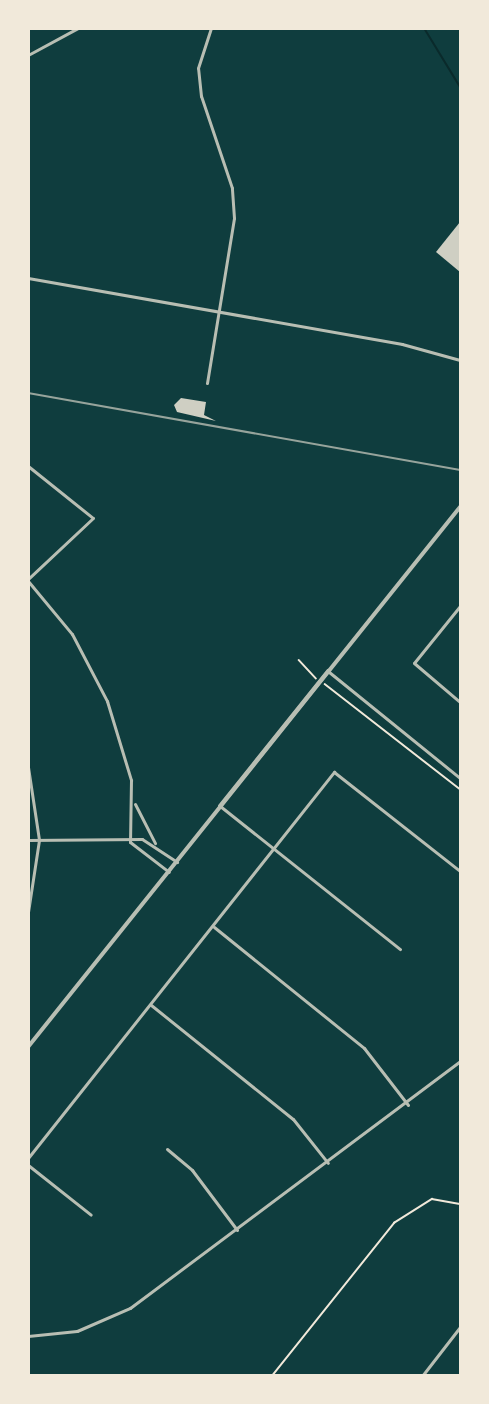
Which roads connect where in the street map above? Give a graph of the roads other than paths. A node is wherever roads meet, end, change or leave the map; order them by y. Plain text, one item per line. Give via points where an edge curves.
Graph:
1 (78, 28) edge
2 (211, 28) edge
3 (28, 55) edge
4 (28, 278) edge
5 (219, 310) junction
6 (460, 360) edge
7 (207, 383) dead end
8 (28, 466) edge
9 (460, 507) edge
10 (28, 580) edge
11 (460, 606) edge
12 (328, 671) junction
13 (460, 702) edge
14 (28, 767) edge
15 (460, 778) edge
16 (134, 802) junction
17 (220, 806) junction
18 (28, 840) edge
19 (39, 840) junction
20 (130, 843) junction
21 (158, 847) junction
22 (276, 849) junction
23 (177, 862) junction
24 (460, 871) edge
25 (169, 872) junction
26 (28, 912) edge
27 (214, 927) junction
28 (400, 949) dead end
29 (151, 1005) junction
30 (28, 1047) edge
31 (460, 1061) edge
32 (408, 1105) junction
33 (167, 1149) dead end
34 (28, 1158) edge
35 (328, 1163) junction
36 (28, 1165) edge
37 (91, 1215) dead end
38 (237, 1230) junction
39 (460, 1327) edge
40 (28, 1336) edge
41 (422, 1376) edge

1 - 3 street
2 - 5 street via 198,68 201,96 229,178 234,218
4 - 5 street
5 - 6 street
5 - 7 street
8 - 10 street via 93,518
9 - 12 street
10 - 16 street via 72,634 98,680 125,753
11 - 13 street via 414,663
12 - 15 street
12 - 17 street
14 - 19 street
16 - 20 street
16 - 21 street
17 - 22 street
17 - 23 street
18 - 19 street
19 - 20 street
19 - 26 street
20 - 21 street via 141,839
20 - 25 street
21 - 23 street
22 - 24 street via 334,772
22 - 27 street
22 - 28 street
23 - 25 street
25 - 30 street
27 - 29 street
27 - 32 street via 364,1048
29 - 34 street
29 - 35 street via 293,1119
31 - 32 street
32 - 35 street
33 - 38 street via 192,1170
35 - 38 street
36 - 37 street
38 - 40 street via 108,1320 77,1331
39 - 41 street

